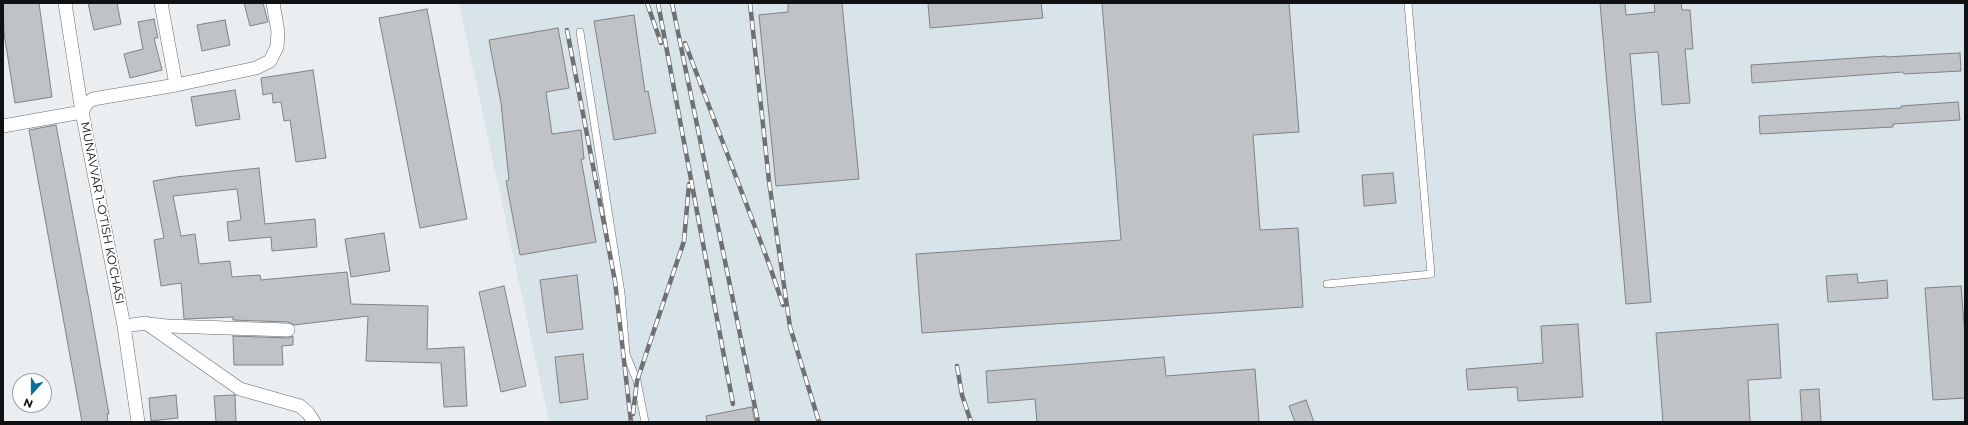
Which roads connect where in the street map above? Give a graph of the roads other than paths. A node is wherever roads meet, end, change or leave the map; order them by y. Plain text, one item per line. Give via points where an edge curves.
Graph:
1 (65, 3) edge
2 (162, 3) edge
3 (273, 3) edge
4 (1408, 3) edge
5 (580, 32) dead end
6 (176, 85) junction
7 (82, 112) junction
8 (3, 126) edge
9 (1327, 284) dead end
10 (146, 323) junction
11 (124, 326) junction
12 (288, 330) dead end
13 (138, 422) edge
14 (314, 422) edge
15 (645, 422) edge

1 - 7 street, MUNAVVAR 1-O'TISH KO'CHASI
2 - 6 street
3 - 6 street via 278,40 270,61 256,68
4 - 9 lane via 1431,274
5 - 15 lane via 621,293 626,354 637,381
6 - 7 street via 93,99 86,104
7 - 8 street
7 - 11 street, MUNAVVAR 1-O'TISH KO'CHASI
10 - 11 street
10 - 12 street
10 - 14 street via 240,388 300,406
11 - 13 street, MUNAVVAR 1-O'TISH KO'CHASI

